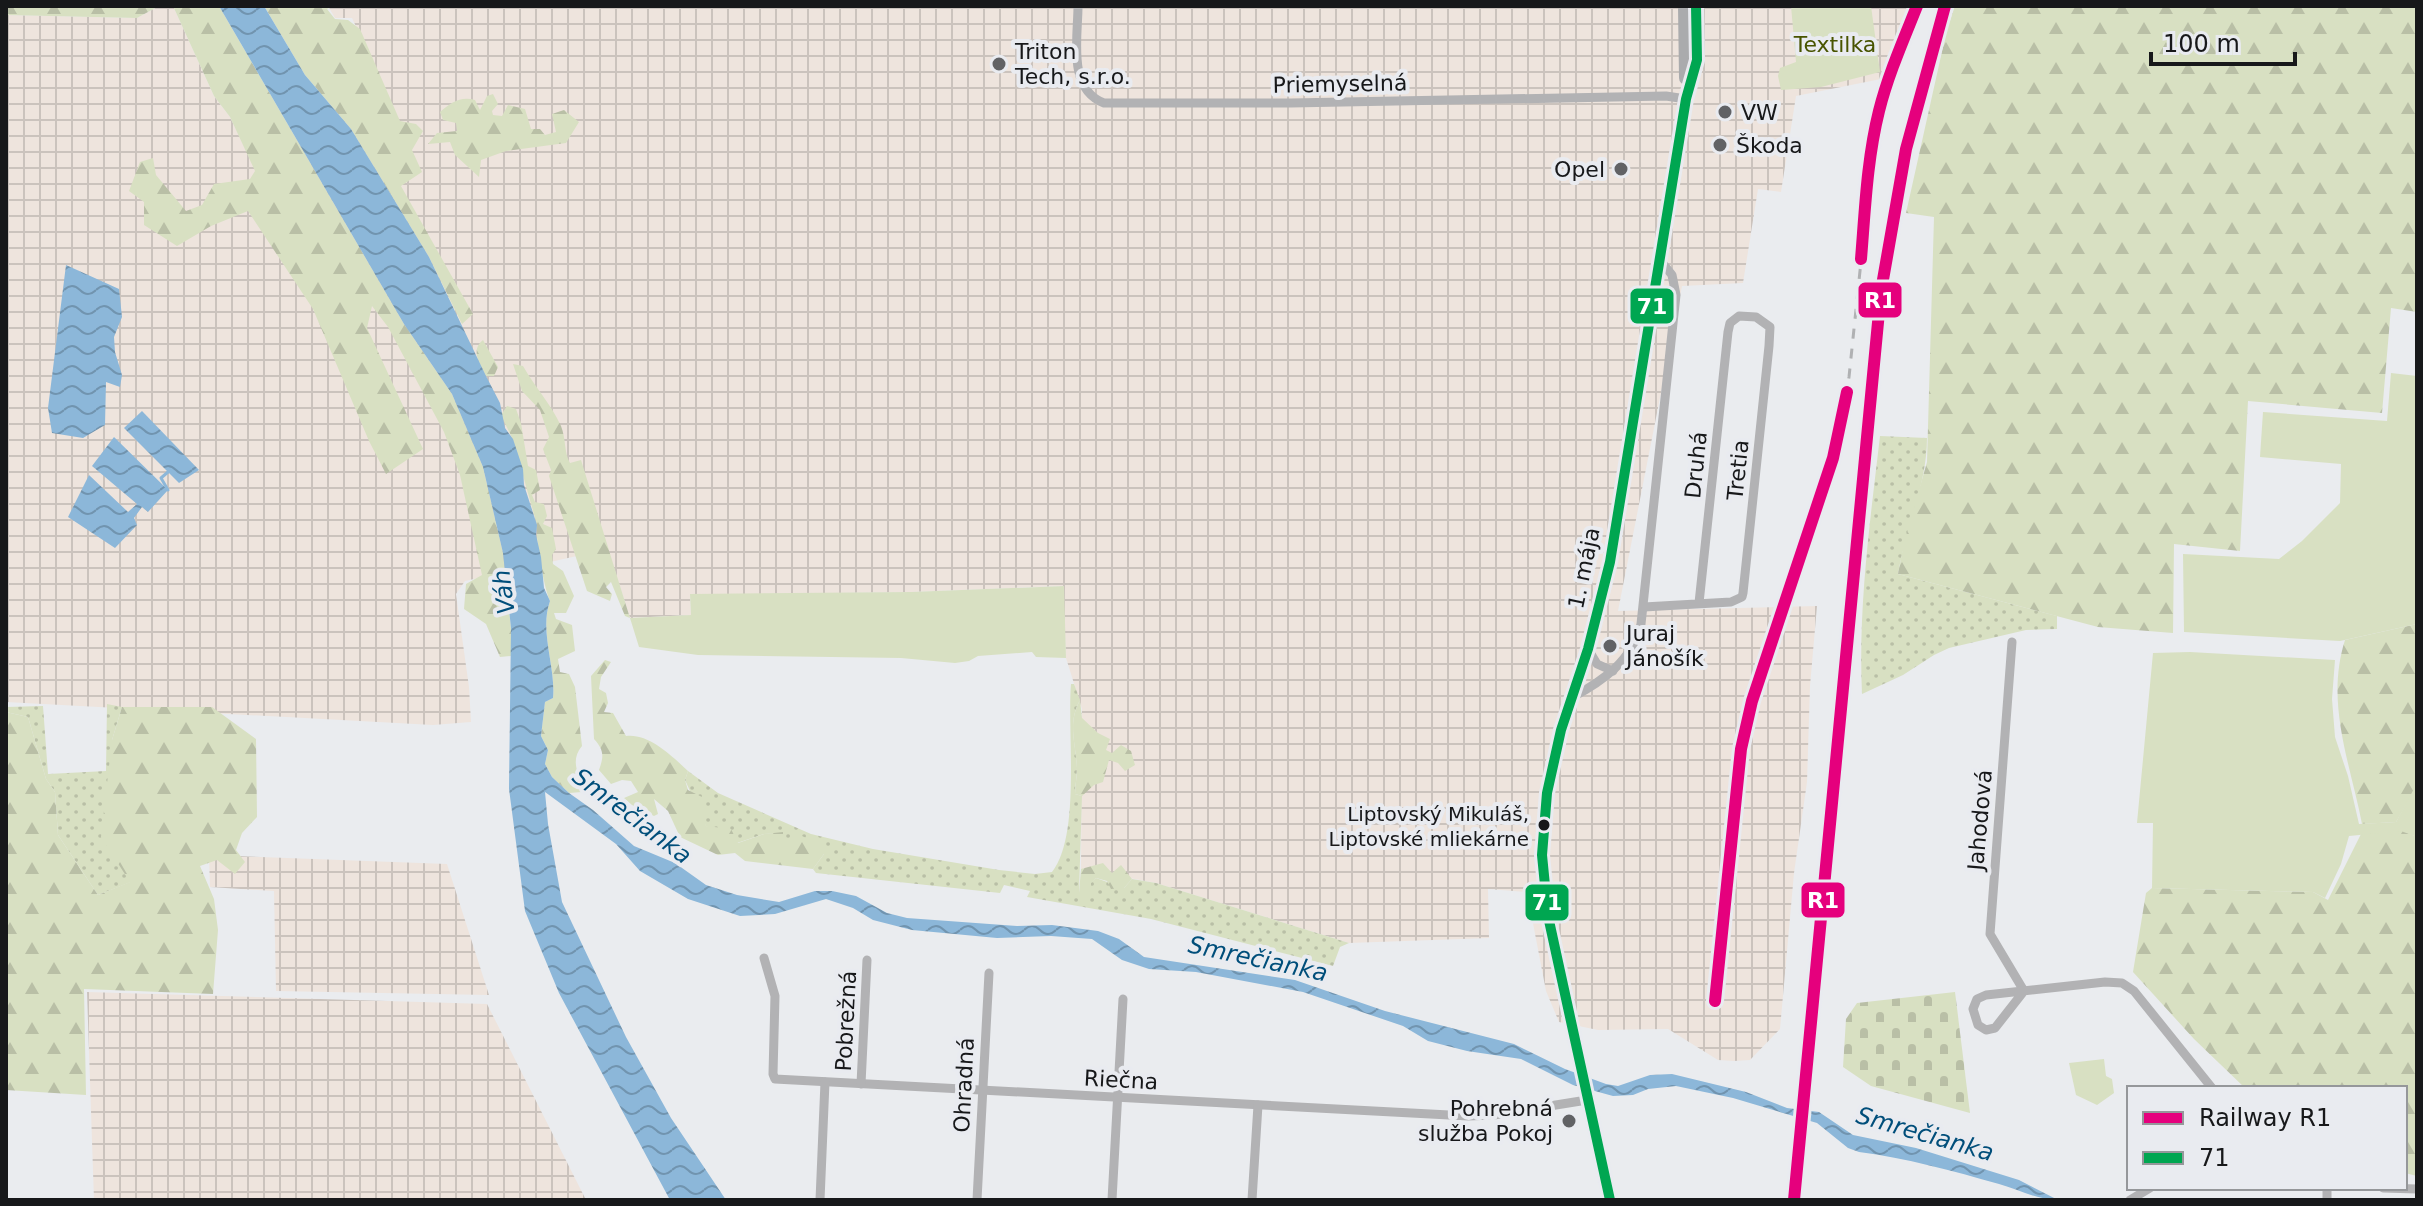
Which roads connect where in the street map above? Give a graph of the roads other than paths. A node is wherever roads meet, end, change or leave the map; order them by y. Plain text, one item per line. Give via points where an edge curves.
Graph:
1 (1078, 6) edge
2 (1685, 6) edge
3 (1696, 6) edge
4 (1686, 99) junction
5 (1660, 260) junction
6 (1728, 332) joint
7 (1699, 603) junction
8 (1644, 607) junction
9 (2012, 642) dead end
10 (1588, 649) junction
11 (1613, 671) junction
12 (1571, 698) junction
13 (764, 958) dead end
14 (867, 960) dead end
15 (989, 973) dead end
16 (2024, 991) junction
17 (1123, 999) dead end
18 (825, 1082) junction
19 (861, 1084) junction
20 (2210, 1086) edge
21 (982, 1090) junction
22 (1118, 1098) junction
23 (1587, 1098) junction
24 (1258, 1105) junction
25 (820, 1200) edge
26 (977, 1200) edge
27 (1112, 1200) edge
28 (1252, 1200) edge
29 (1610, 1200) edge

1 - 4 street, Priemyselná via 1080,76 1088,94 1104,103
2 - 4 main road, 1. mája
3 - 4 main road, 1. mája via 1697,60
4 - 5 main road, 1. mája
5 - 8 street via 1672,275 1676,295
5 - 10 main road, 1. mája via 1610,562
6 - 7 street, Druhá
6 - 7 street, Tretia via 1739,316 1756,317 1770,327 1742,597
7 - 8 street
8 - 11 street via 1637,639
9 - 16 street, Jahodová via 1990,934
10 - 11 street via 1597,664
10 - 12 main road, 1. mája
11 - 12 street
12 - 23 main road, 1. mája via 1547,793 1542,855 1548,916
13 - 18 street, Riečna via 775,996 775,1079
14 - 19 street, Pobrežná
15 - 21 street, Ohradná
16 - 16 street via 1981,996 1973,1009 1978,1025 1995,1028
16 - 20 street via 2105,982 2127,985
17 - 22 street
18 - 19 street, Riečna
18 - 25 street, Pobrežná
19 - 21 street, Riečna
21 - 22 street, Riečna
21 - 26 street, Ohradná
22 - 24 street, Riečna
22 - 27 street
23 - 24 street, Riečna via 1468,1116
23 - 29 main road, 1. mája
24 - 28 street

